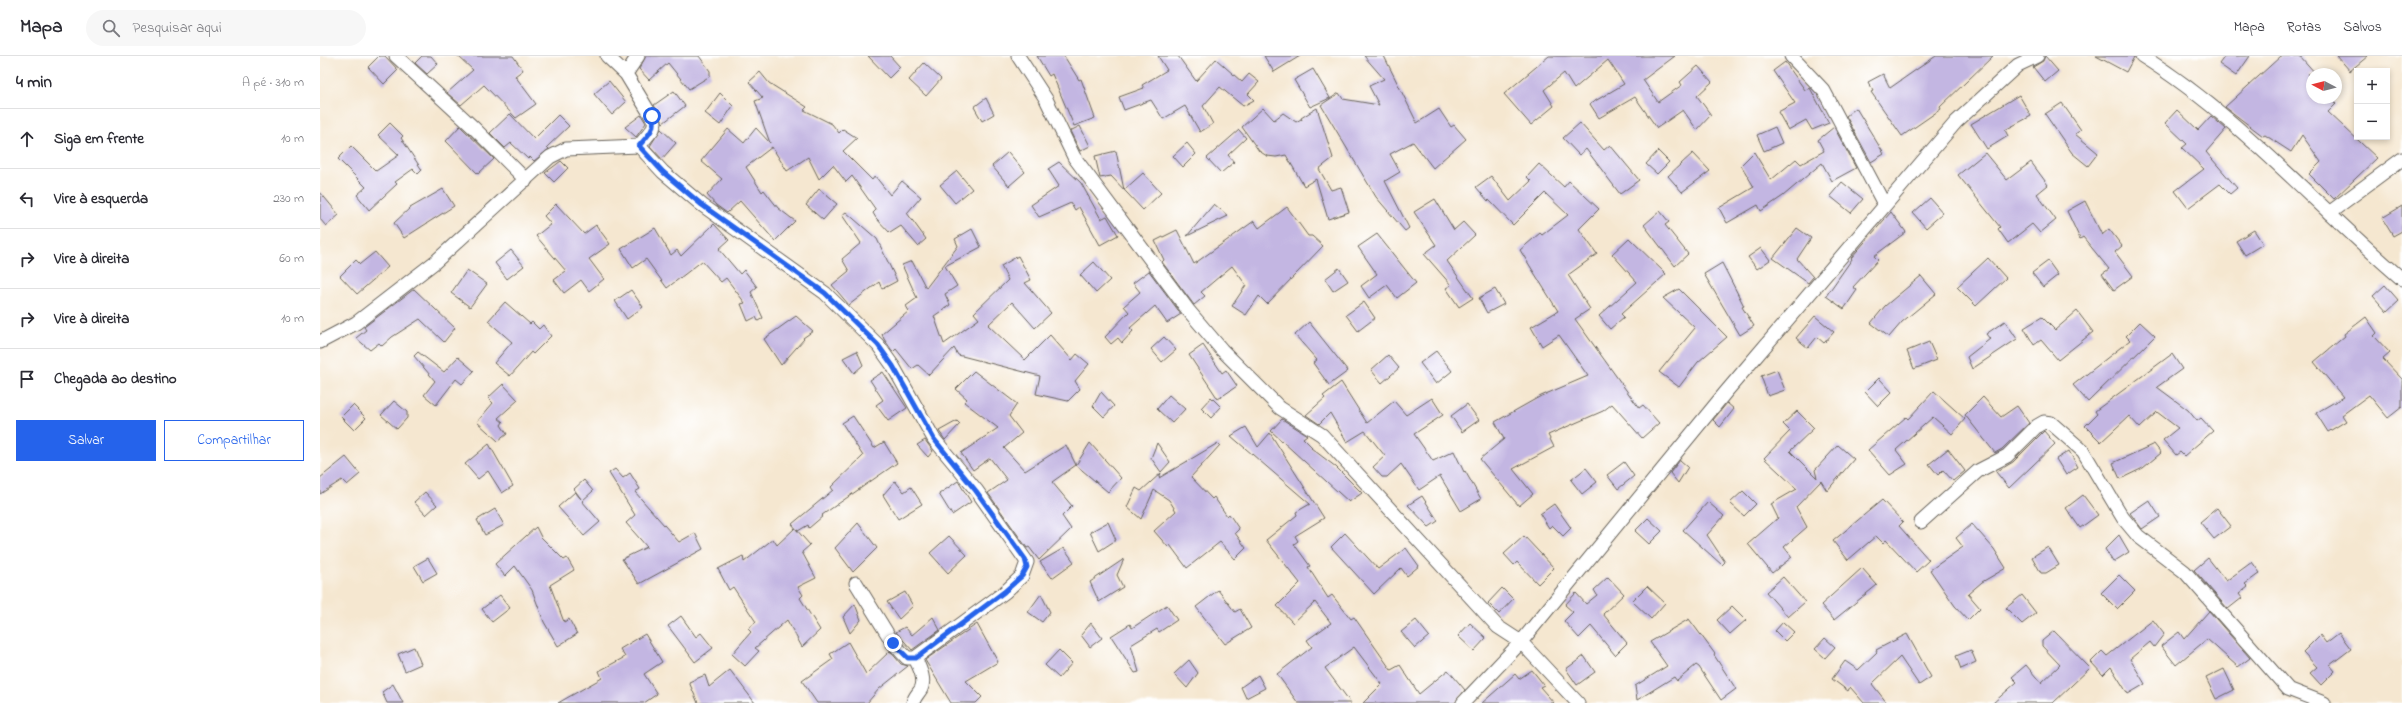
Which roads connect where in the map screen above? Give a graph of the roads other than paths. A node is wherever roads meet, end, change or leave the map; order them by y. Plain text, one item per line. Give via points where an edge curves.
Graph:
1 (396, 56) edge
2 (607, 56) edge
3 (638, 56) edge
4 (1018, 56) edge
5 (1790, 56) edge
6 (2037, 56) edge
7 (2142, 56) edge
8 (2022, 60) edge
9 (626, 74) junction
10 (639, 146) junction
11 (2402, 159) edge
12 (526, 180) junction
13 (1884, 204) junction
14 (2329, 212) junction
15 (2402, 279) edge
16 (320, 342) edge
17 (1921, 522) dead end
18 (856, 583) dead end
19 (1521, 642) junction
20 (916, 658) junction
21 (913, 703) edge
22 (1463, 703) edge
23 (1578, 703) edge
24 (2324, 703) edge

1 - 12 street
2 - 9 street
3 - 9 street
4 - 19 street via 1046,99 1074,157 1188,310 1222,350 1280,408 1322,435 1498,626
5 - 13 street via 1824,91
6 - 8 street
7 - 14 street via 2220,112
8 - 13 street via 1956,122
9 - 10 street via 655,122 653,129
10 - 12 street via 566,149 550,157
10 - 20 street via 663,172 702,205 825,293 878,345 893,366 934,439 976,491 1025,559 1027,567 1022,576
11 - 14 street
12 - 16 street via 435,262 356,323
13 - 19 street
14 - 15 street
17 - 24 street via 1978,471 2007,456 2037,426 2044,422 2050,423 2083,451 2123,518 2138,536 2185,572 2288,689
18 - 20 street via 893,643 908,658
19 - 22 street
19 - 23 street
20 - 21 street via 922,672 922,681

